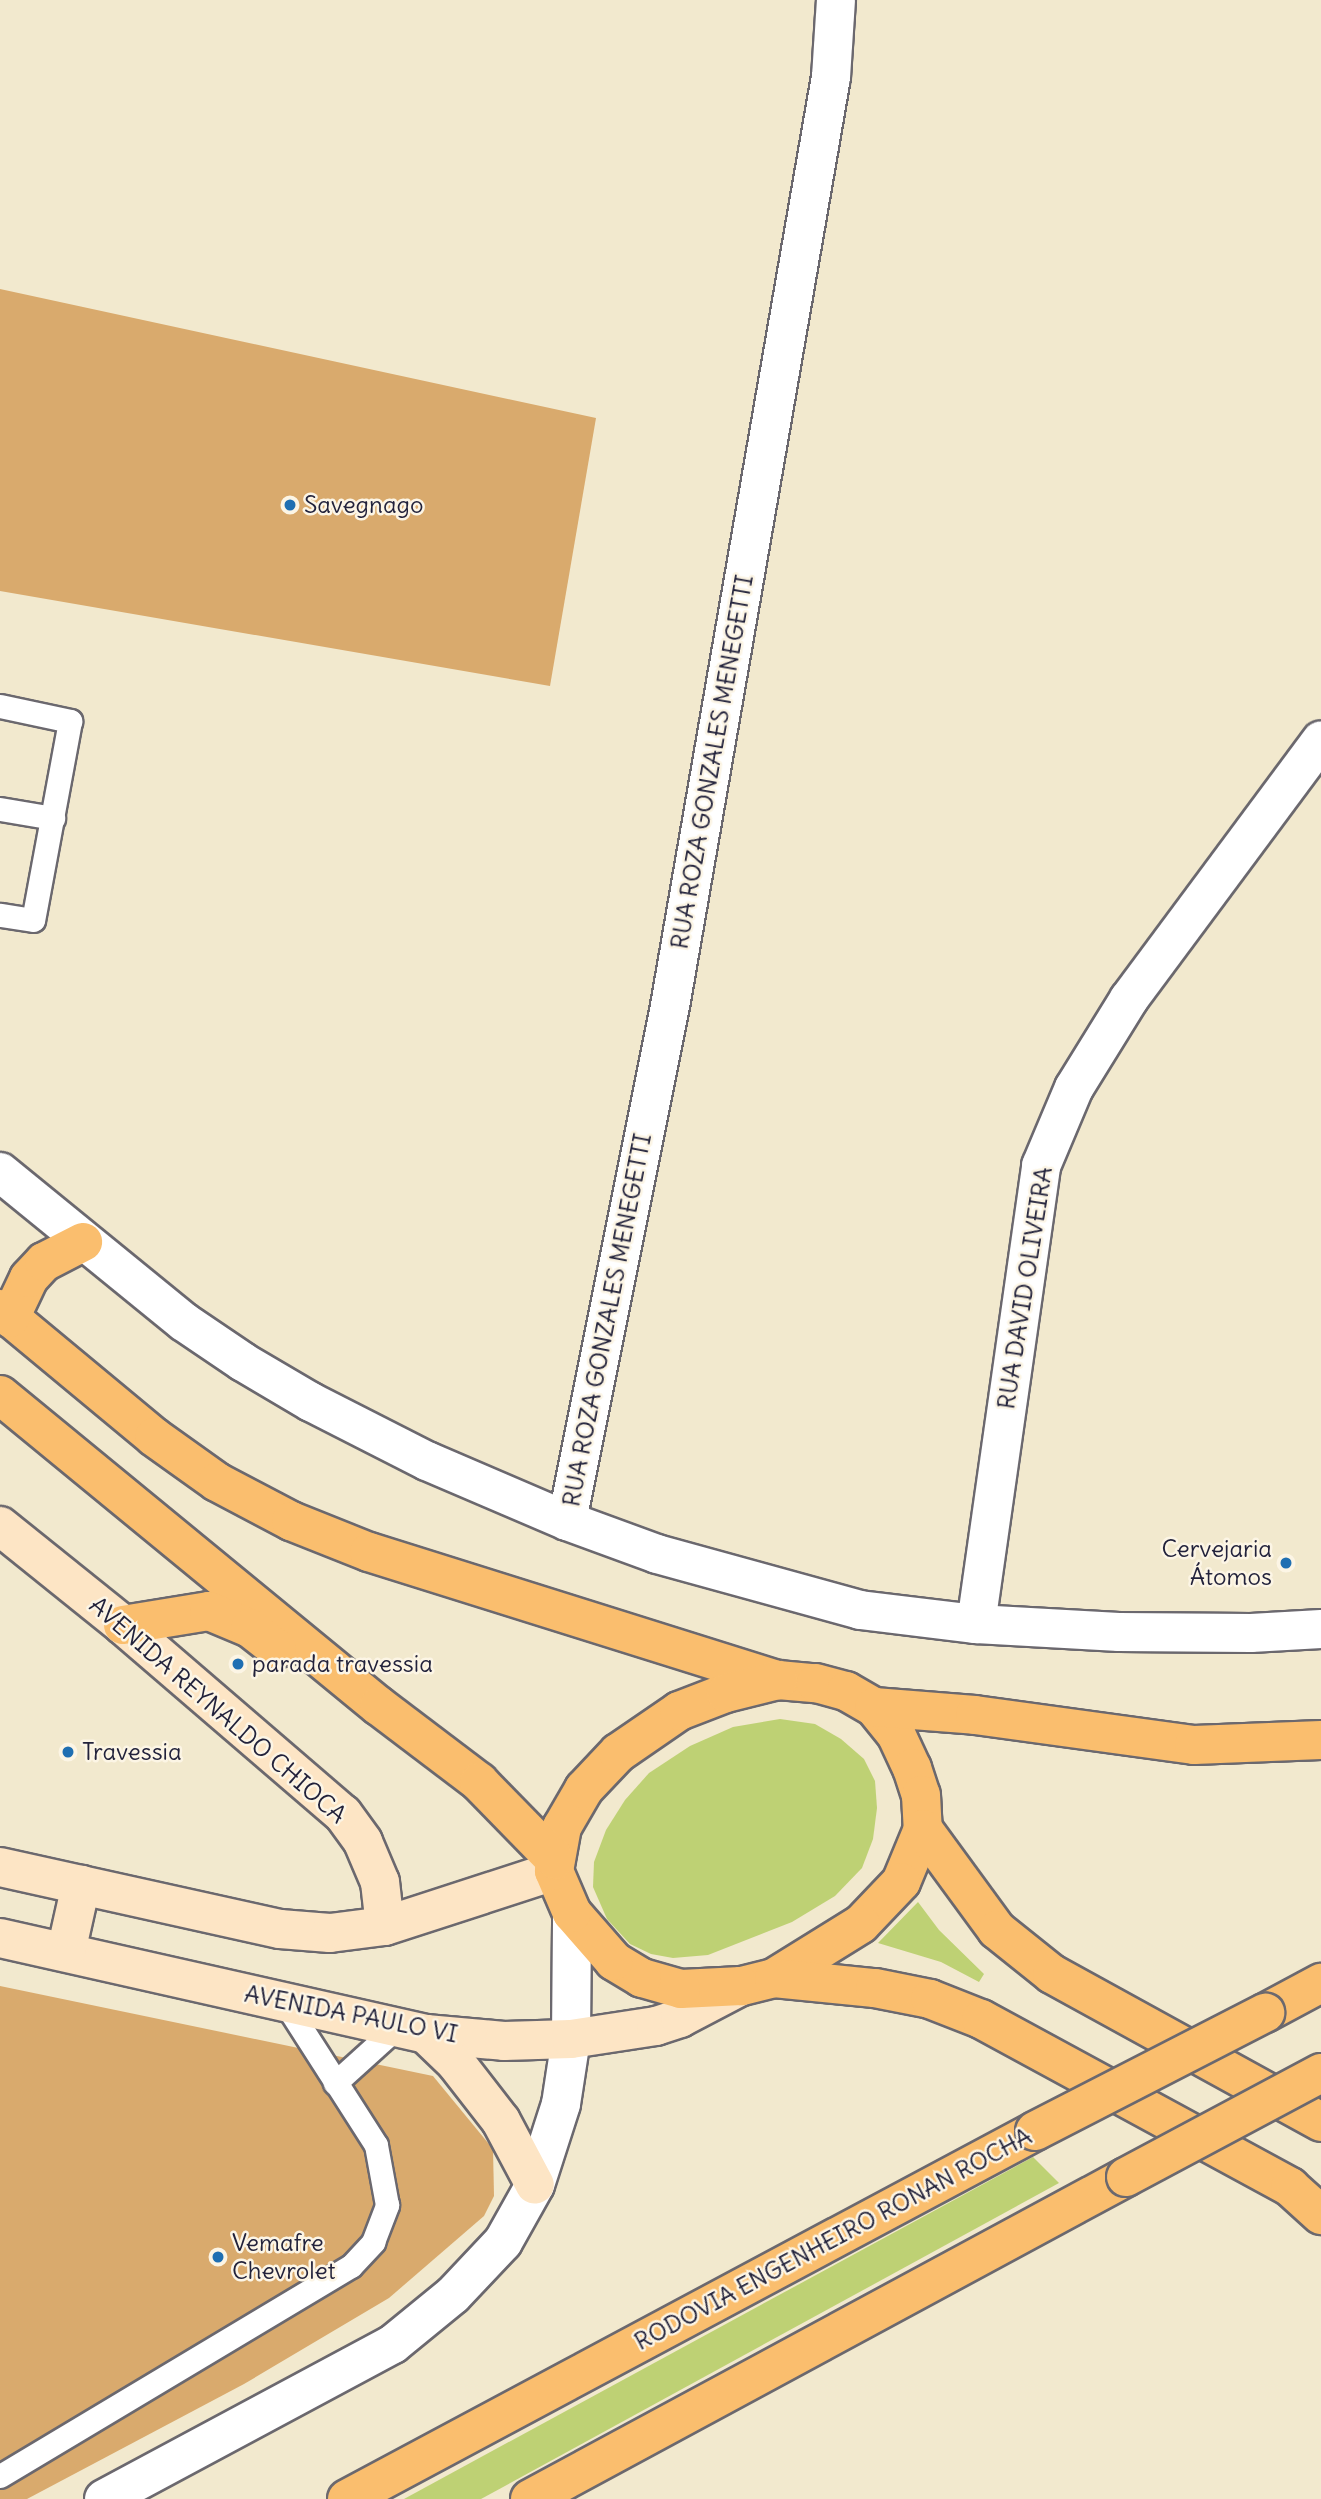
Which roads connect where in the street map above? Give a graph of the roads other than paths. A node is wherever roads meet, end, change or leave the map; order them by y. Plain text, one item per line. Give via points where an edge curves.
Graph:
1 (836, 0) edge
2 (0, 706) edge
3 (1321, 740) edge
4 (0, 809) edge
5 (53, 818) junction
6 (0, 915) edge
7 (0, 1172) edge
8 (83, 1242) junction
9 (5, 1314) edge
10 (0, 1395) edge
11 (567, 1521) junction
12 (0, 1526) edge
13 (976, 1624) junction
14 (123, 1625) junction
15 (1321, 1629) edge
16 (778, 1680) junction
17 (379, 1706) junction
18 (874, 1707) junction
19 (1321, 1740) edge
20 (923, 1829) junction
21 (554, 1866) junction
22 (0, 1867) edge
23 (81, 1885) junction
24 (572, 1913) junction
25 (385, 1926) junction
26 (0, 1938) edge
27 (66, 1952) junction
28 (757, 1982) junction
29 (1321, 1983) edge
30 (284, 2001) junction
31 (411, 2030) junction
32 (571, 2039) junction
33 (1321, 2073) edge
34 (335, 2082) junction
35 (1321, 2122) edge
36 (535, 2185) junction
37 (1321, 2215) edge
38 (0, 2476) edge
39 (104, 2499) edge
40 (346, 2499) edge
41 (530, 2499) edge

1 - 11 street, RUA ROZA GONZALES MENEGETTI via 831,77 672,992
2 - 5 lane via 70,721
3 - 13 street, RUA DAVID OLIVEIRA via 1129,999 1074,1088 1041,1166
4 - 5 lane
5 - 6 lane via 33,920
7 - 8 street
8 - 9 main road via 44,1262
8 - 11 street via 184,1322 311,1402 427,1461
9 - 16 main road via 154,1437 218,1482 291,1521 369,1552
10 - 17 main road
11 - 13 street via 657,1554 860,1610
12 - 14 main road, AVENIDA REYNALDO CHIOCA
13 - 15 street via 1146,1632
14 - 17 main road via 209,1611 250,1629 331,1691
14 - 25 main road, AVENIDA REYNALDO CHIOCA via 343,1814 363,1842 380,1882
16 - 18 main road via 846,1691
16 - 21 main road via 679,1711 618,1753 584,1789 562,1827
17 - 21 main road via 479,1782
18 - 19 main road via 1194,1745
18 - 20 main road via 896,1734 912,1768
20 - 28 main road via 901,1882 861,1924
20 - 35 main road via 998,1930 1052,1974
21 - 24 main road
21 - 25 main road
22 - 23 main road
23 - 25 main road via 280,1929 330,1933
23 - 27 main road
24 - 28 main road via 614,1961 642,1978 681,1989
24 - 32 street
26 - 27 main road, AVENIDA PAULO VI
27 - 30 main road, AVENIDA PAULO VI
28 - 32 main road, AVENIDA PAULO VI via 656,2026
28 - 37 main road via 875,1987 930,1999 981,2019 1290,2187
29 - 40 main road, RODOVIA ENGENHEIRO RONAN ROCHA, bridge
30 - 31 main road, AVENIDA PAULO VI
30 - 34 lane
31 - 32 main road, AVENIDA PAULO VI via 504,2041
31 - 34 lane
31 - 36 main road via 456,2063 501,2121
32 - 36 street via 561,2104
33 - 41 main road, bridge
34 - 38 lane via 376,2145 387,2205 373,2242 351,2266
36 - 39 street via 503,2242 453,2295 393,2344

